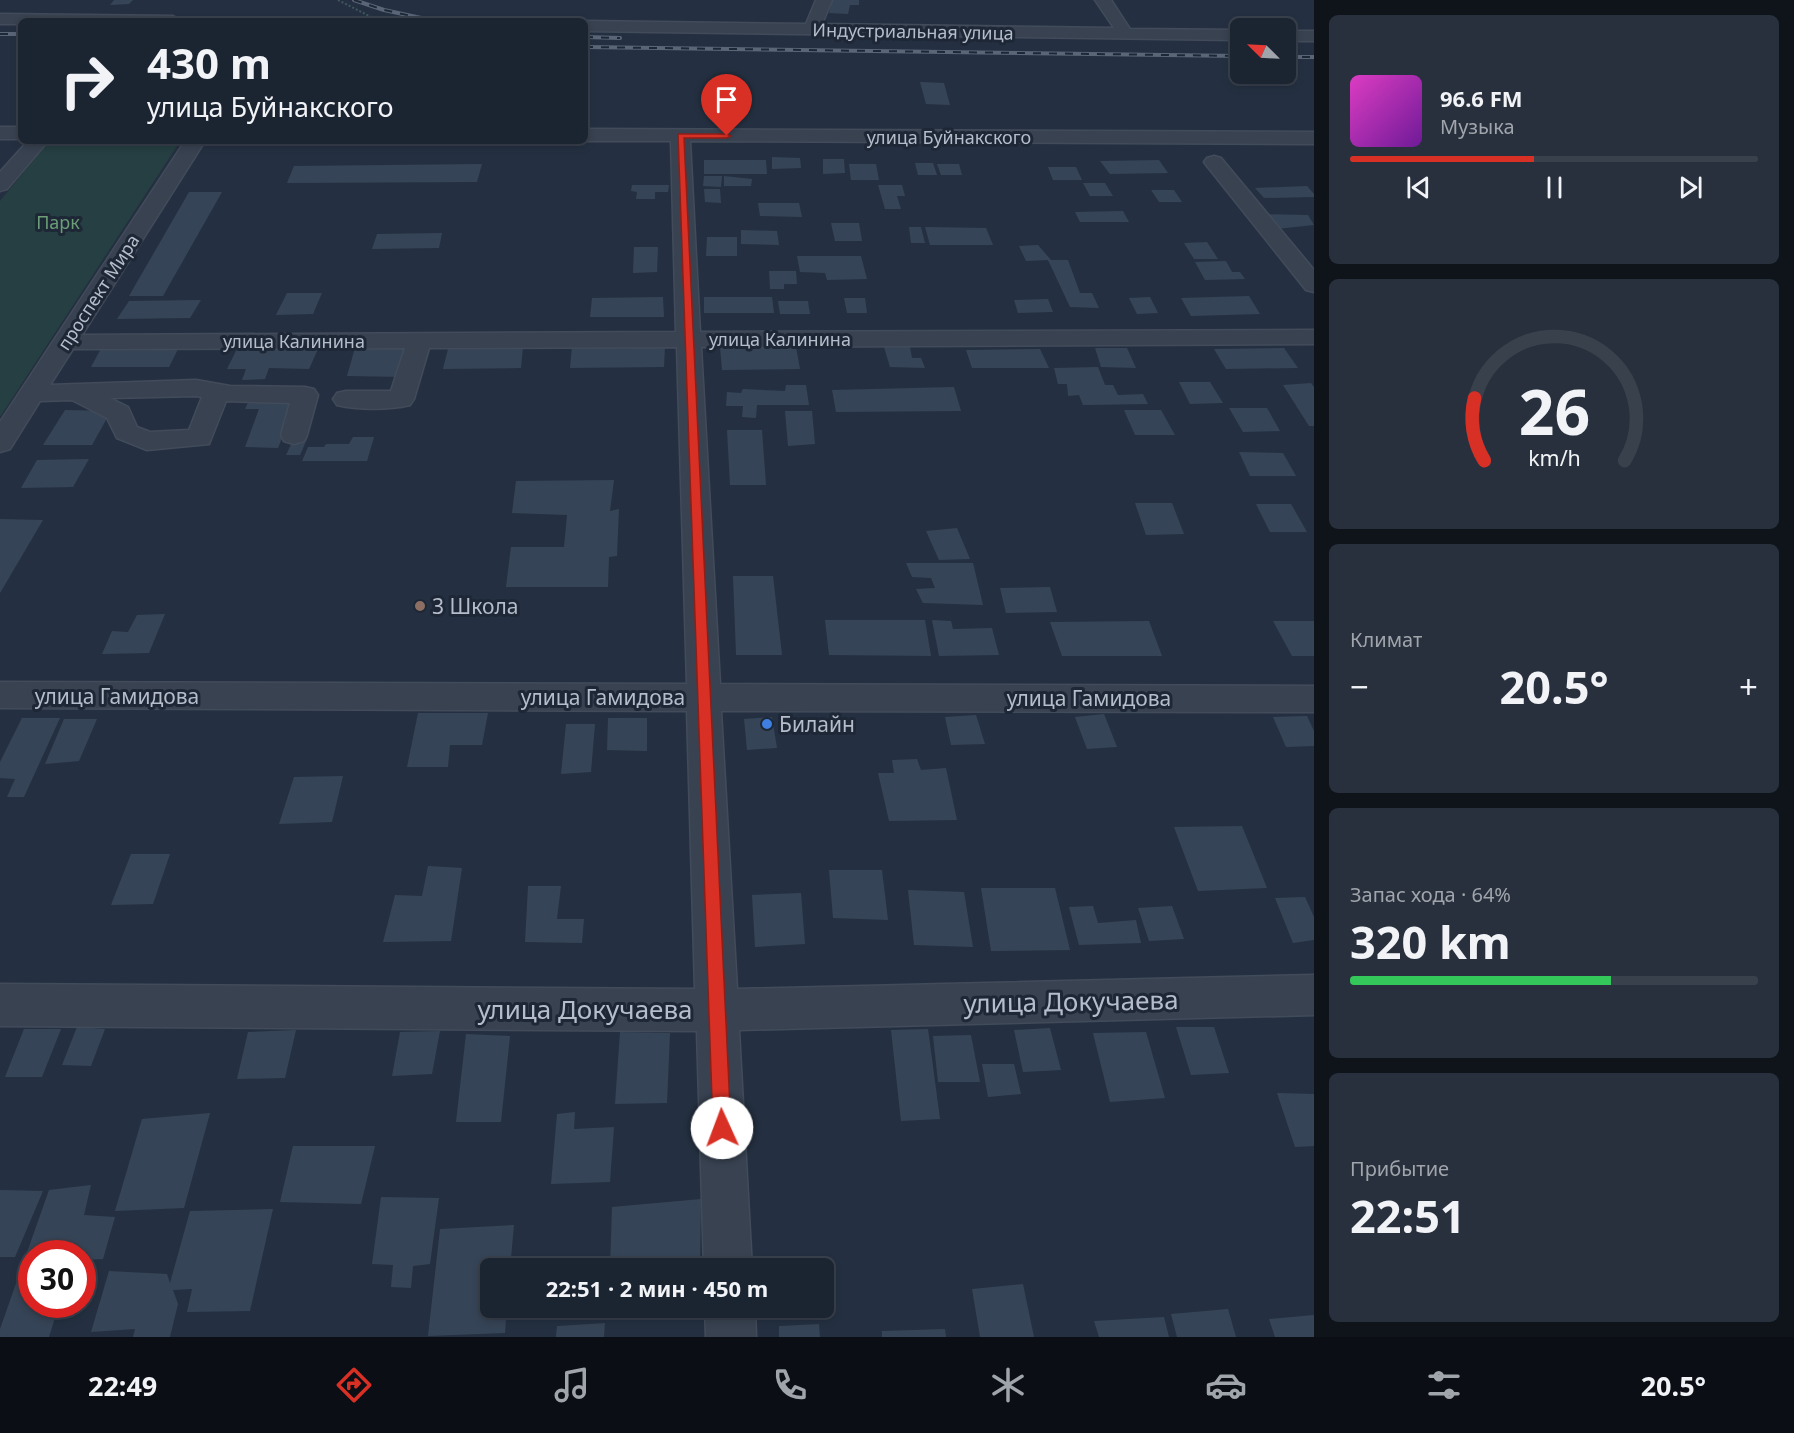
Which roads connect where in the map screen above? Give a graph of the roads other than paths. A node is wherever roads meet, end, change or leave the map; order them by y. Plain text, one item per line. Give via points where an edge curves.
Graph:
1 (824, 0) edge
2 (1103, 0) edge
3 (0, 19) edge
4 (18, 19) edge
5 (588, 26) edge
6 (812, 29) junction
7 (1126, 34) junction
8 (1230, 35) edge
9 (1296, 36) edge
10 (1314, 36) edge
11 (0, 133) edge
12 (18, 133) edge
13 (588, 135) edge
14 (680, 136) junction
15 (1314, 138) edge
16 (35, 144) edge
17 (193, 144) edge
18 (1214, 162) dead end
19 (0, 185) edge
20 (1314, 285) edge
21 (1314, 337) edge
22 (689, 340) junction
23 (419, 341) junction
24 (65, 342) junction
25 (217, 391) junction
26 (77, 392) junction
27 (32, 393) junction
28 (346, 399) dead end
29 (294, 435) dead end
30 (0, 443) edge
31 (0, 695) edge
32 (704, 697) junction
33 (1314, 699) edge
34 (1314, 995) edge
35 (0, 1005) edge
36 (717, 1010) junction
37 (728, 1258) edge
38 (730, 1318) edge
39 (731, 1337) edge

1 - 6 street
2 - 7 street
3 - 4 street
5 - 6 street, Индустриальная улица
6 - 7 street, Индустриальная улица
7 - 8 street, Индустриальная улица
9 - 10 street
11 - 12 street
13 - 14 street, улица Буйнакского
14 - 15 street, улица Буйнакского
14 - 22 street
16 - 19 street
17 - 24 street, проспект Мира
18 - 20 street
21 - 22 street, улица Калинина
22 - 23 street, улица Калинина
22 - 32 street
23 - 24 street, улица Калинина
23 - 28 street via 401,399
24 - 27 street, проспект Мира
25 - 26 street via 196,388
25 - 26 street via 199,438 147,441 126,432 119,413
25 - 29 street via 305,395
26 - 27 street
27 - 30 street, проспект Мира
31 - 32 street, улица Гамидова
32 - 33 street, улица Гамидова
32 - 36 street
34 - 36 street, улица Докучаева
35 - 36 street, улица Докучаева
36 - 37 street
38 - 39 street

